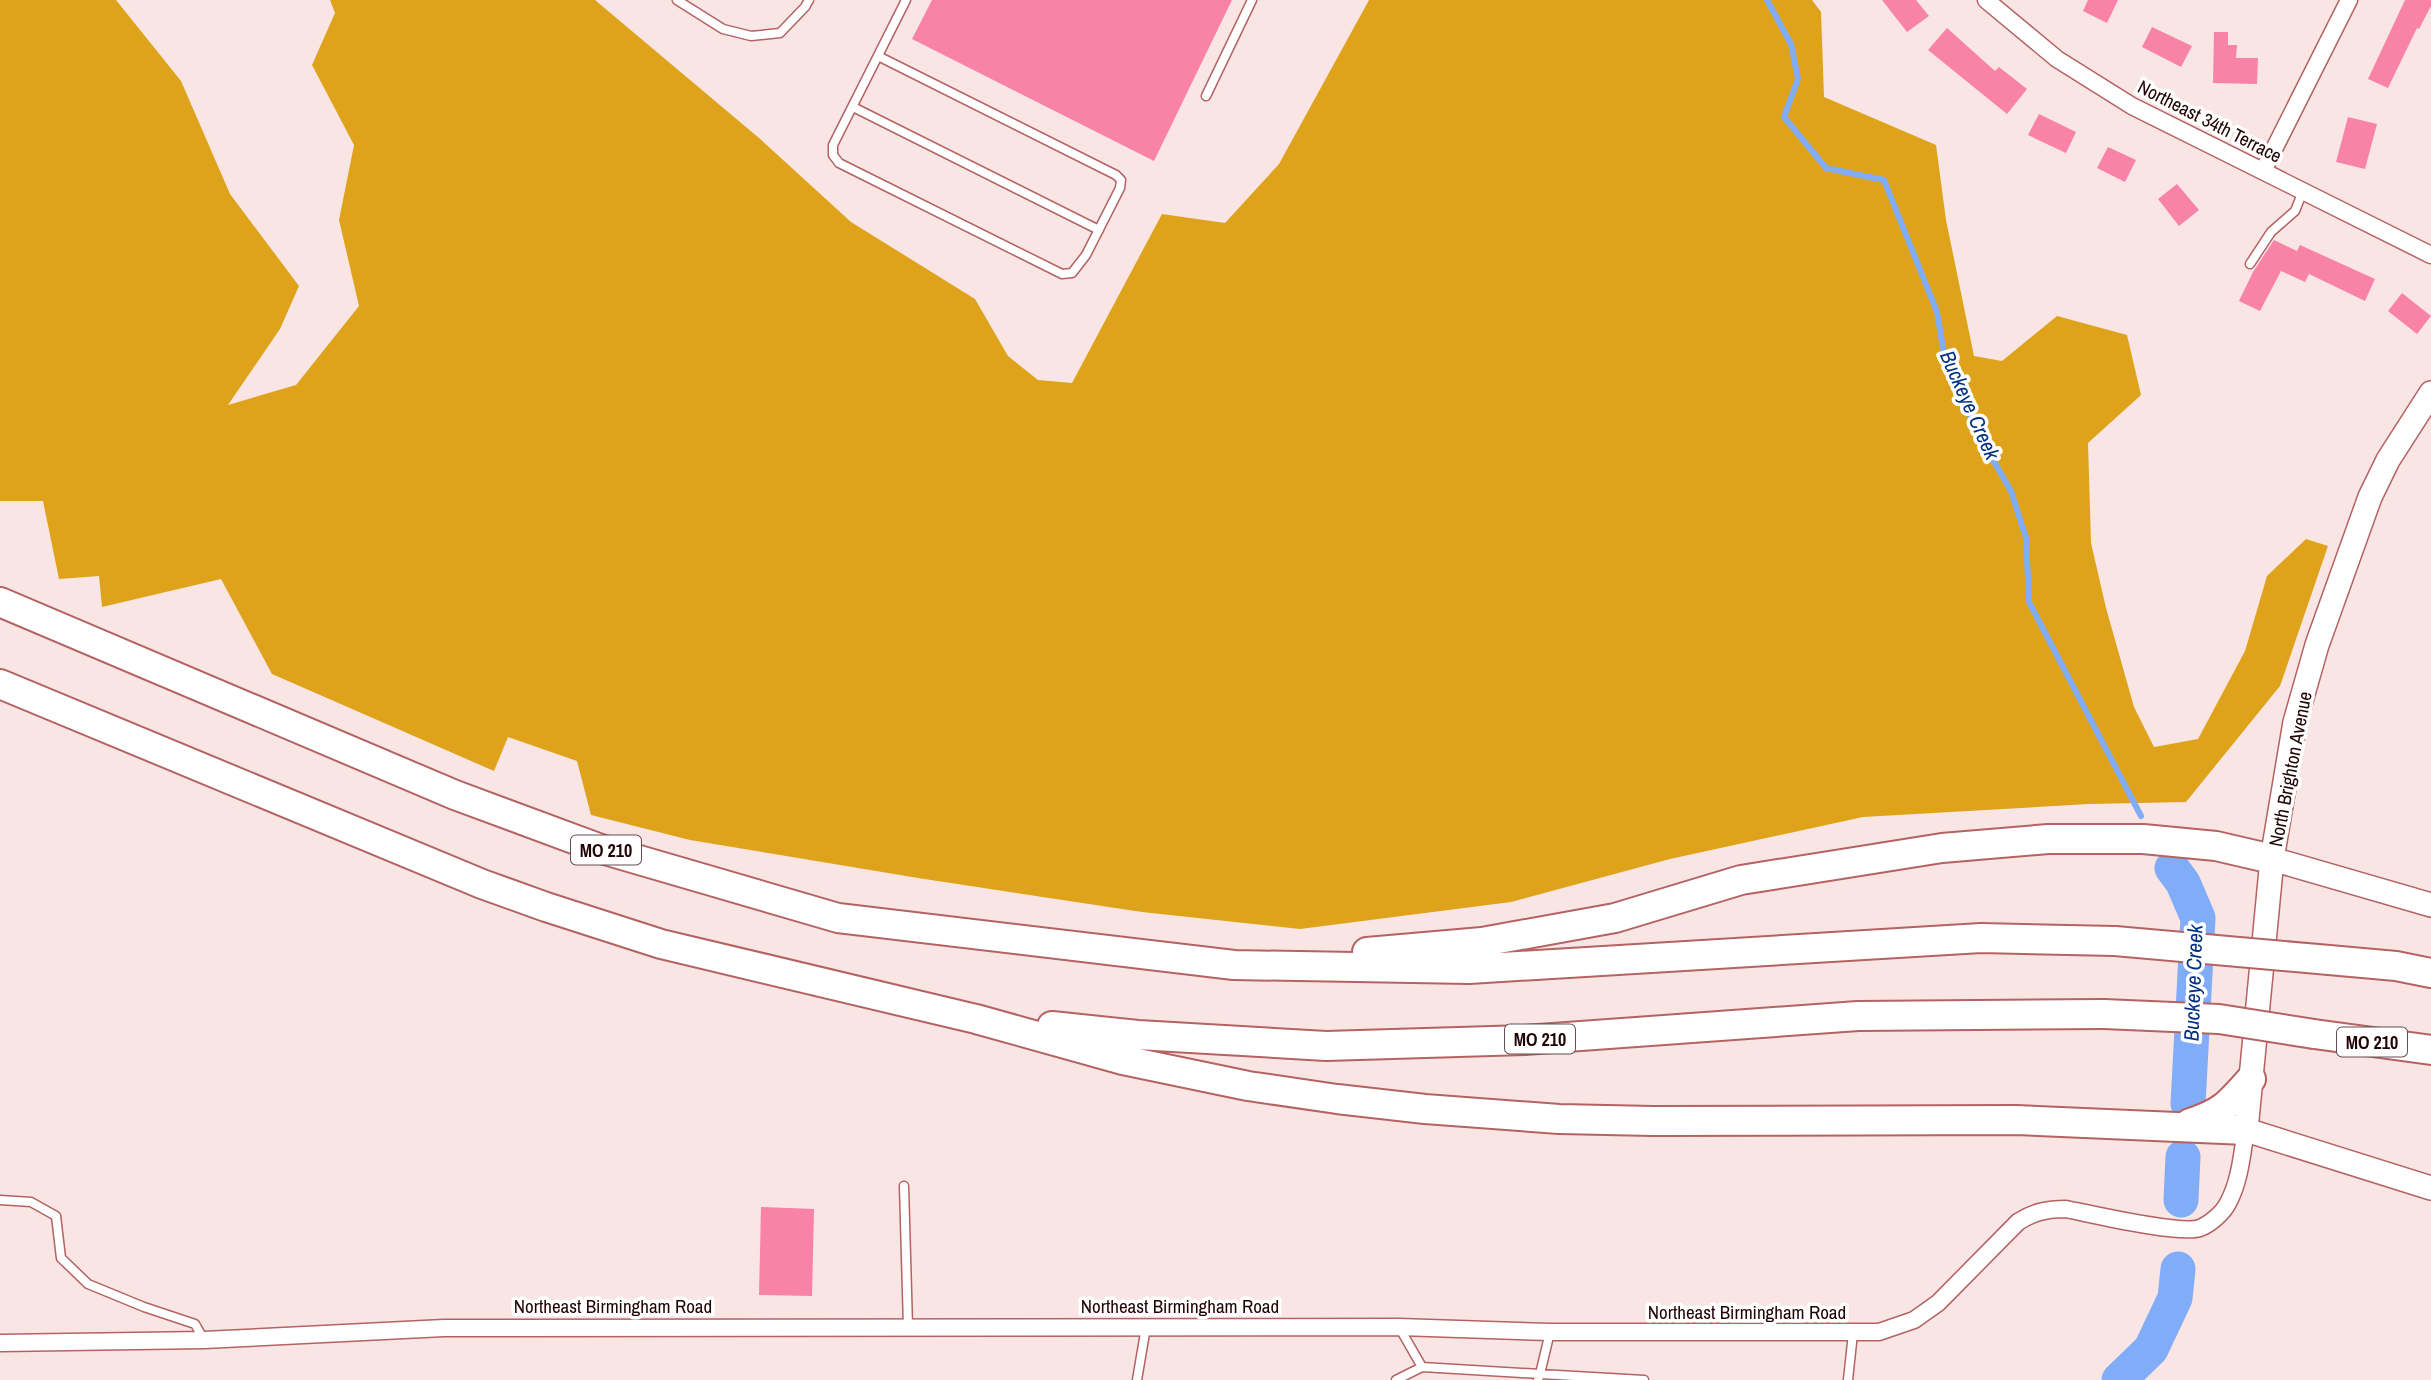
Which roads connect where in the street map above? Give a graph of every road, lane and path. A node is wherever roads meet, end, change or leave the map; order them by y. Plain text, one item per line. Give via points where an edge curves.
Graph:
1 (677, 0) edge
2 (809, 0) edge
3 (906, 0) edge
4 (1252, 0) edge
5 (1986, 0) edge
6 (2349, 0) edge
7 (878, 56) junction
8 (1206, 96) dead end
9 (853, 107) junction
10 (2263, 171) junction
11 (2303, 191) junction
12 (1099, 230) junction
13 (2431, 255) edge
14 (2250, 264) dead end
15 (2431, 393) edge
16 (0, 602) edge
17 (0, 684) edge
18 (2272, 859) junction
19 (2431, 905) edge
20 (1234, 965) junction
21 (2431, 973) edge
22 (976, 1019) junction
23 (2431, 1050) edge
24 (2251, 1079) junction
25 (2180, 1126) junction
26 (2246, 1129) junction
27 (904, 1186) dead end
28 (2431, 1188) edge
29 (0, 1200) edge
30 (908, 1327) junction
31 (1146, 1327) junction
32 (1399, 1327) junction
33 (1550, 1332) junction
34 (1853, 1333) junction
35 (204, 1340) junction
36 (0, 1343) edge
37 (1422, 1367) junction
38 (1539, 1377) edge
39 (1137, 1380) edge
40 (1396, 1380) edge
41 (1644, 1380) edge
42 (1848, 1380) edge

1 - 2 lane via 723,29 751,36 780,33
3 - 7 lane
4 - 8 lane
5 - 10 street, Northeast 34th Terrace via 2096,85
6 - 10 street
7 - 9 lane
7 - 12 lane via 1116,175 1120,188
9 - 12 lane
9 - 12 lane via 833,145 833,155 850,169 1062,274 1073,273
10 - 11 street, Northeast 34th Terrace
11 - 13 street, Northeast 34th Terrace
11 - 14 lane via 2295,211 2271,232
15 - 18 main road, North Brighton Avenue via 2388,460 2347,556 2295,722
16 - 20 highway, MO 210 via 455,795 611,852 838,918
17 - 22 highway, MO 210 via 546,907 661,944
18 - 19 main road
18 - 20 highway via 2216,846 2143,839 2048,839 1942,848 1741,880 1615,918 1482,942
18 - 24 main road, North Brighton Avenue
20 - 21 highway, MO 210, bridge via 1469,969 1982,938 2115,941
22 - 23 highway, MO 210, bridge via 1326,1046 1525,1040 1858,1016 2104,1014 2219,1019
22 - 25 highway via 1123,1060 1236,1083 1426,1109 1559,1119 2016,1120
24 - 25 highway via 2213,1116
24 - 26 main road, North Brighton Avenue
25 - 26 highway
26 - 28 main road
26 - 34 street, Northeast Birmingham Road via 2228,1205 2199,1228 2172,1228 2066,1209 2029,1214 1938,1303 1914,1320 1879,1332
27 - 30 lane
29 - 35 lane via 31,1202 56,1216 61,1258 88,1284 195,1324
30 - 31 street, Northeast Birmingham Road
30 - 35 street, Northeast Birmingham Road via 444,1328
31 - 32 street, Northeast Birmingham Road
31 - 39 lane
32 - 33 street, Northeast Birmingham Road
32 - 37 lane
33 - 34 street, Northeast Birmingham Road
33 - 38 lane
34 - 42 lane
35 - 36 street, Northeast Birmingham Road
37 - 38 lane
37 - 40 lane
38 - 41 lane

